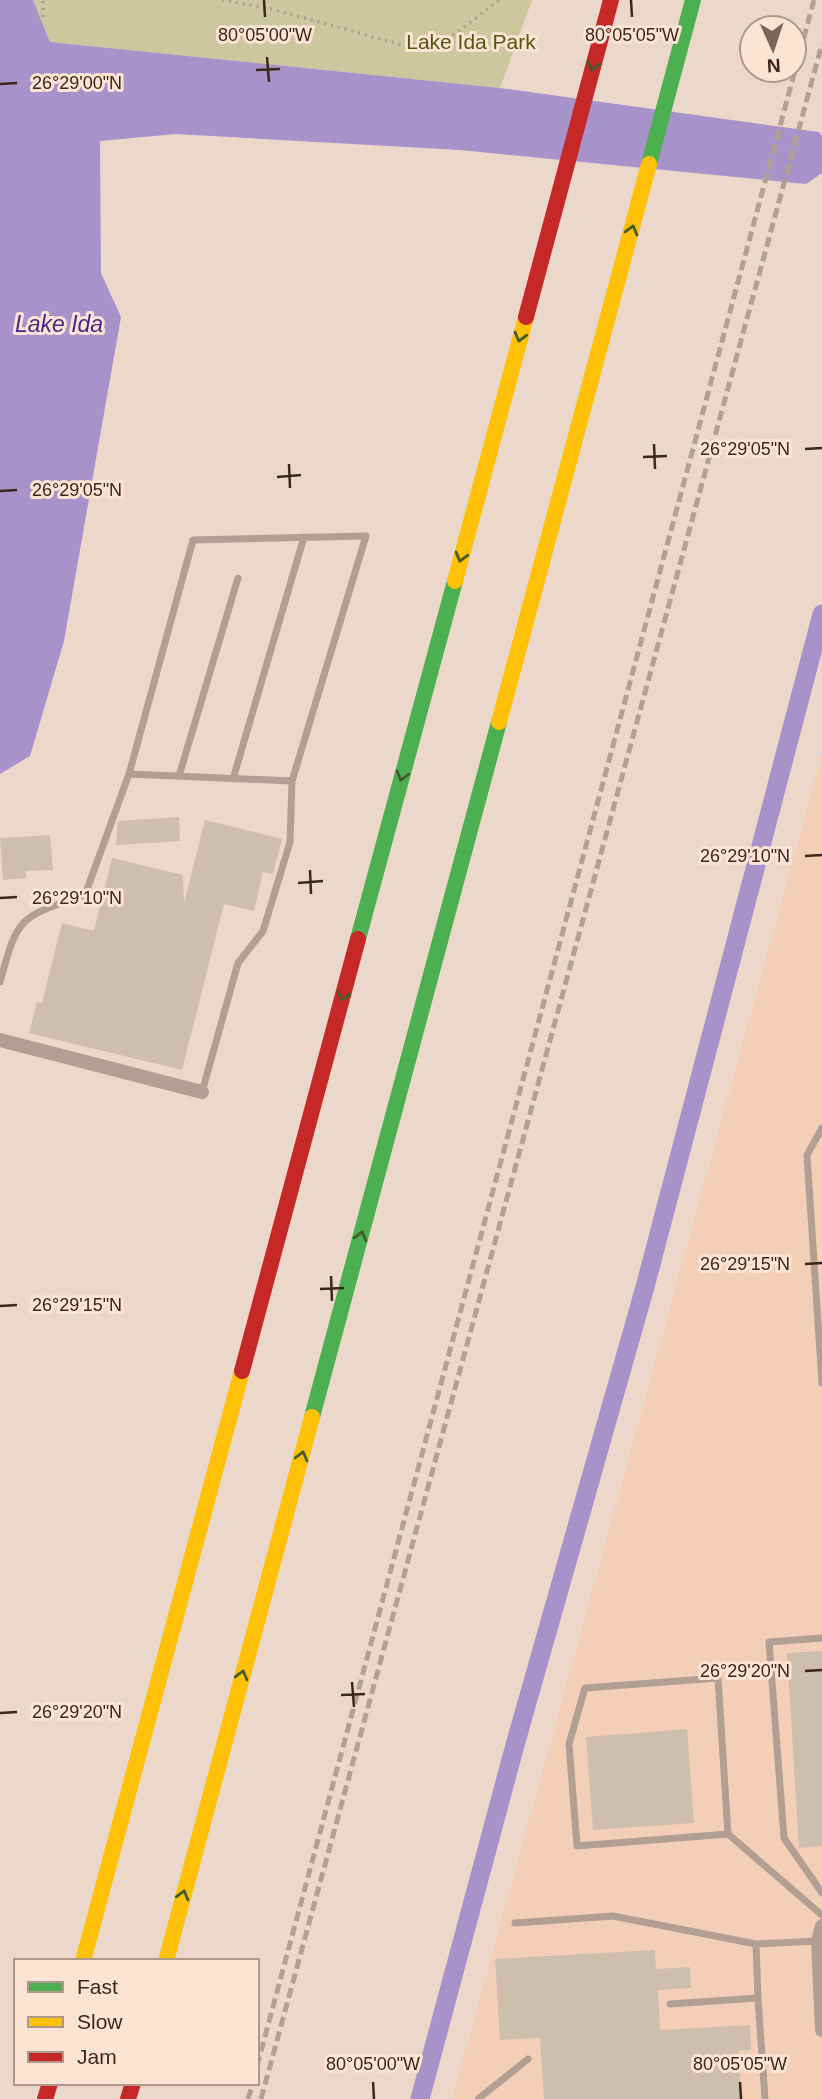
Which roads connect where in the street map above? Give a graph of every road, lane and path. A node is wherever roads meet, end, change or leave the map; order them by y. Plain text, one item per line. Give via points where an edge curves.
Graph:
1 (43, 0) edge
2 (222, 0) edge
3 (499, 0) edge
4 (611, 0) edge
5 (693, 0) edge
6 (43, 17) dead end
7 (304, 537) junction
8 (238, 578) dead end
9 (129, 774) junction
10 (179, 776) junction
11 (233, 779) junction
12 (292, 781) junction
13 (0, 982) edge
14 (0, 1040) edge
15 (202, 1092) joint
16 (822, 1128) edge
17 (822, 1383) edge
18 (822, 1639) edge
19 (728, 1834) junction
20 (822, 1894) edge
21 (822, 1915) edge
22 (515, 1923) dead end
23 (822, 1926) edge
24 (818, 1941) junction
25 (757, 1944) junction
26 (84, 1959) edge
27 (167, 1959) edge
28 (758, 1998) junction
29 (670, 2004) dead end
30 (822, 2031) edge
31 (528, 2059) dead end
32 (478, 2099) edge
33 (765, 2099) edge

1 - 6 path
2 - 3 path via 406,46 451,37
4 -> 26 highway
27 -> 5 highway
7 - 9 lane via 193,540
7 - 11 lane
7 - 12 lane via 366,536
8 - 10 lane
9 - 10 lane
9 - 13 lane via 85,895 34,913 13,935
10 - 11 lane
11 - 12 lane
12 - 15 lane via 290,842 263,931 238,963
14 - 15 street
16 - 17 lane via 807,1155
18 - 20 lane via 769,1642 784,1838
19 - 19 lane via 577,1846 569,1744 585,1688 718,1678
19 - 21 lane
22 - 25 lane via 613,1916
23 - 24 street
24 - 25 lane
24 - 30 street
25 - 28 lane
28 - 29 lane
28 - 33 lane
31 - 32 lane

